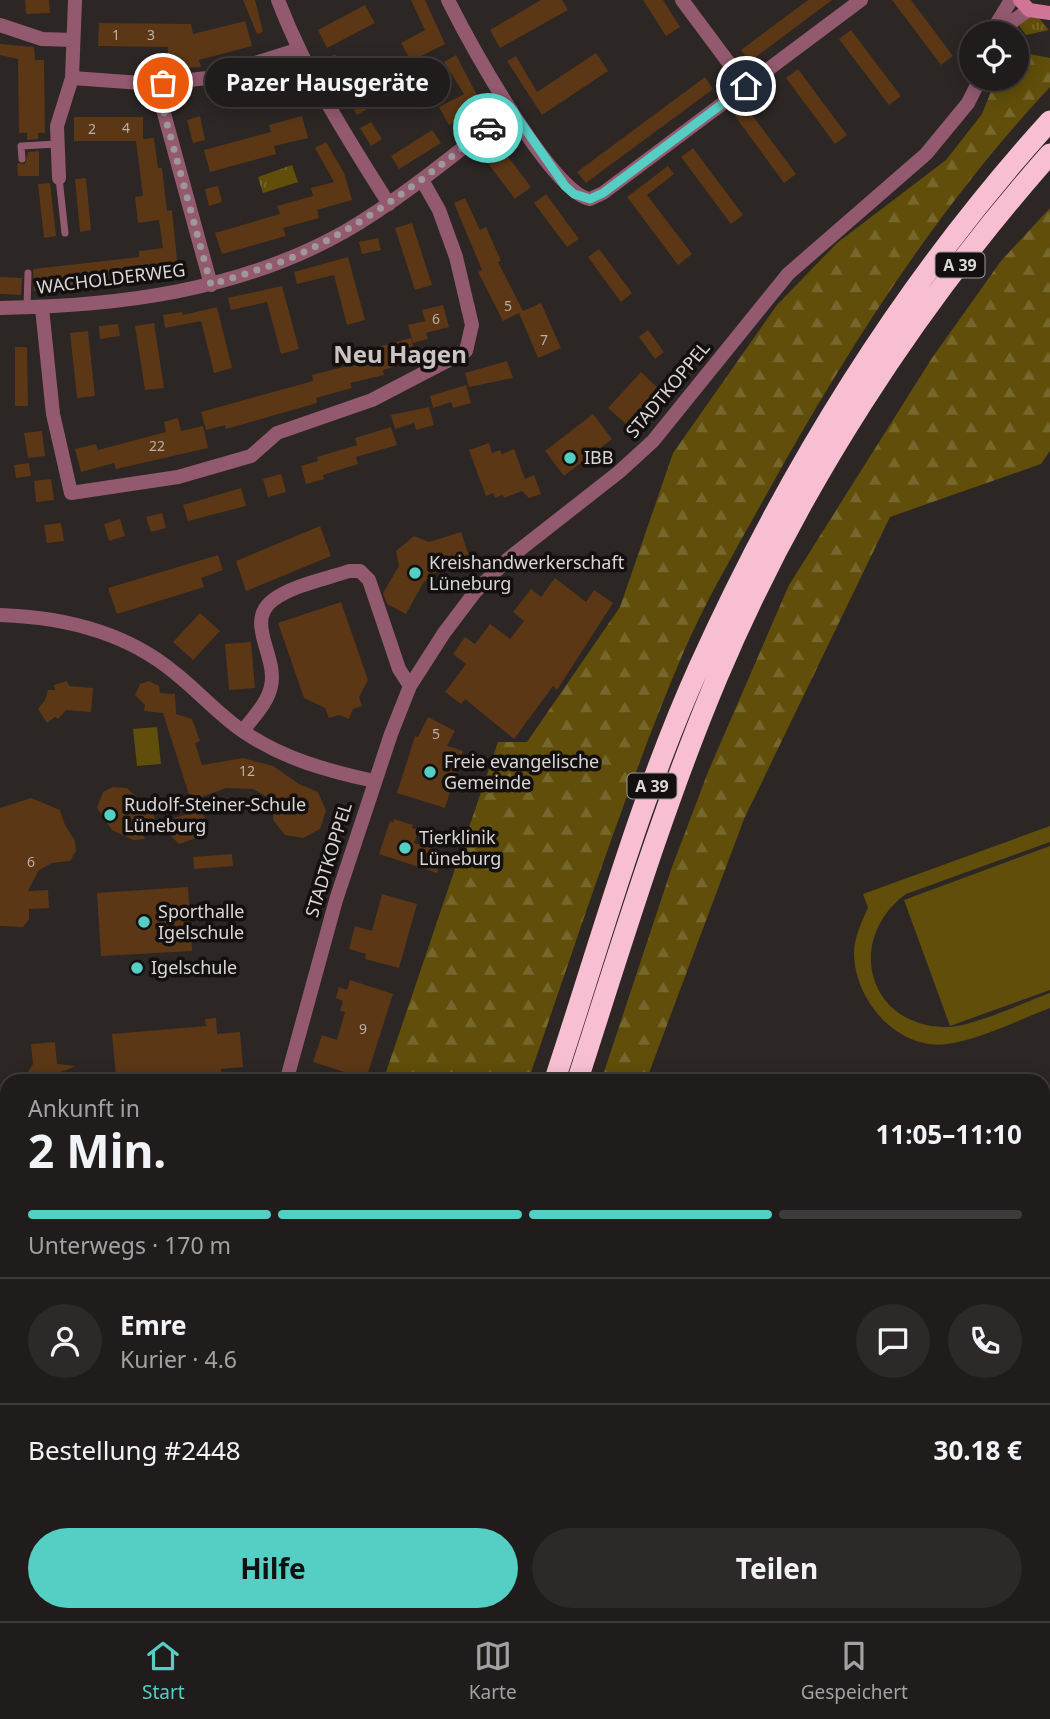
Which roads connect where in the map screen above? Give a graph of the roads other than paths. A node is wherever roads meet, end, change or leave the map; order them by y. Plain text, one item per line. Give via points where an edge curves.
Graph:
1 (75, 0) edge
2 (278, 0) edge
3 (448, 0) edge
4 (682, 0) edge
5 (861, 0) edge
6 (1011, 0) edge
7 (1025, 5) edge
8 (1050, 13) edge
9 (999, 21) edge
10 (1013, 21) edge
11 (0, 25) edge
12 (74, 40) junction
13 (297, 50) junction
14 (72, 78) junction
15 (156, 83) junction
16 (746, 86) junction
17 (972, 91) edge
18 (512, 110) junction
19 (1050, 121) edge
20 (57, 144) junction
21 (1050, 154) edge
22 (22, 159) dead end
23 (59, 178) joint
24 (422, 180) junction
25 (389, 204) junction
26 (65, 233) dead end
27 (27, 273) dead end
28 (211, 285) junction
29 (0, 308) edge
30 (34, 308) junction
31 (0, 615) edge
32 (410, 686) junction
33 (243, 731) junction
34 (374, 781) junction
35 (288, 1074) edge
36 (557, 1074) edge
37 (580, 1074) edge

1 - 12 street
2 - 13 street
3 - 18 street via 470,46
4 - 16 street
5 - 16 street
6 - 9 street
7 - 8 street
7 - 10 street
11 - 12 street via 42,39
12 - 14 street
13 - 15 street via 207,78
13 - 25 street
14 - 15 street
14 - 20 street via 57,126
15 - 28 street
16 - 18 street via 590,199 565,186
17 - 32 street, STADTKOPPEL via 948,130 926,154 788,274 653,441 493,573 444,633
18 - 24 street, WACHOLDERWEG
19 - 36 highway, A 39 via 956,235 860,369 745,571 698,669 653,785
20 - 22 lane via 21,146
20 - 23 street
21 - 37 highway, A 39 via 924,313 877,382 762,582 717,677 673,792
23 - 26 lane
24 - 25 street, WACHOLDERWEG
24 - 30 street via 456,257 472,325 466,351 372,400 277,433 251,456 178,477 71,493
25 - 28 street, WACHOLDERWEG via 298,255
27 - 30 lane
28 - 30 street, WACHOLDERWEG via 160,296
29 - 30 street, WACHOLDERWEG
31 - 33 street via 63,621 121,639 174,672
32 - 33 street via 399,670 369,580 360,572 349,571 281,595 265,607 260,625 271,663 271,685
32 - 34 street, STADTKOPPEL
33 - 34 street via 292,758
34 - 35 street, STADTKOPPEL

